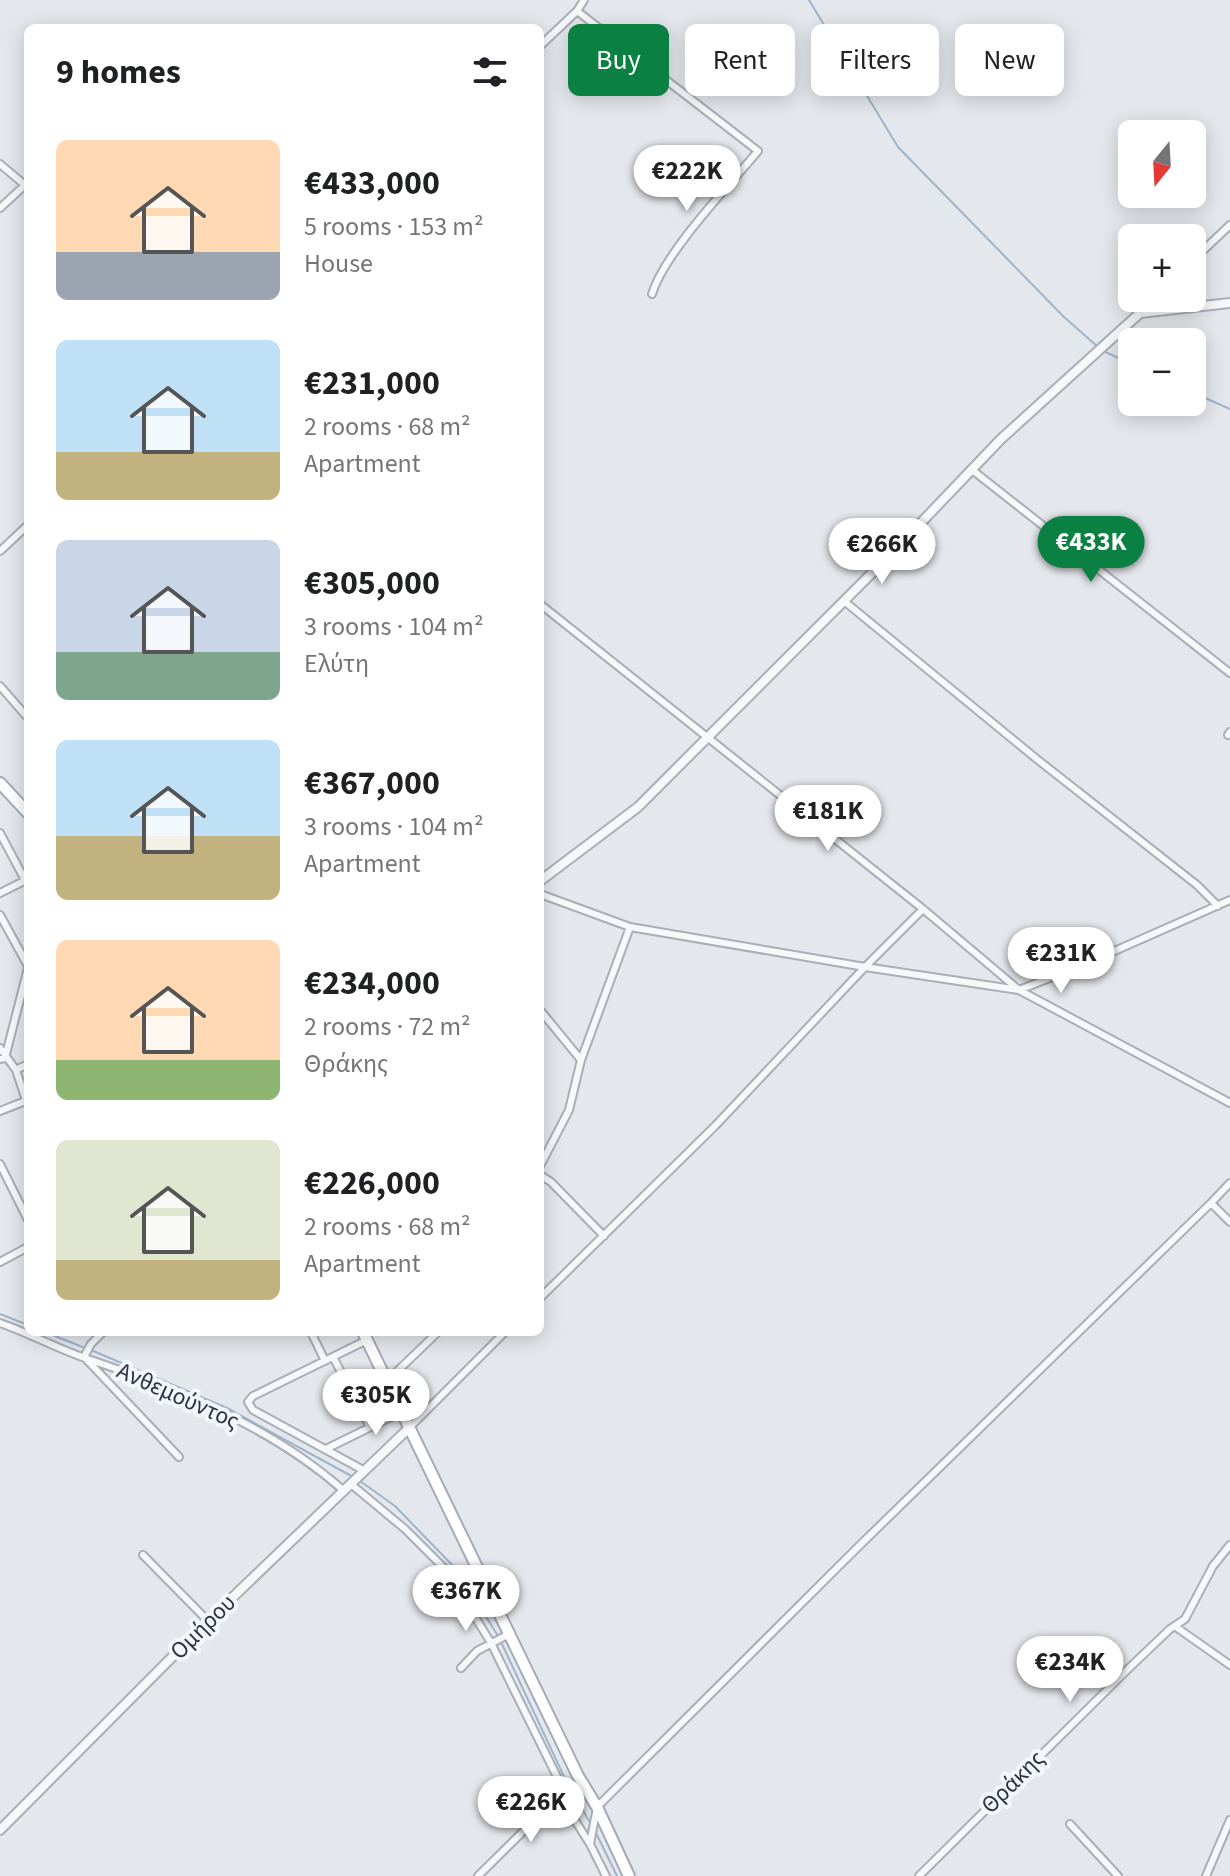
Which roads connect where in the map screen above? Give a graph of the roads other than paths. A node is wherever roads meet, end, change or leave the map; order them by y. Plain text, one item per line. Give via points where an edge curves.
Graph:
1 (584, 0) edge
2 (577, 11) junction
3 (544, 42) edge
4 (0, 164) edge
5 (24, 184) edge
6 (24, 188) edge
7 (0, 208) edge
8 (1230, 225) edge
9 (1206, 248) edge
10 (652, 294) dead end
11 (1230, 303) edge
12 (1140, 313) joint
13 (971, 469) junction
14 (24, 529) edge
15 (0, 551) edge
16 (844, 601) junction
17 (544, 607) edge
18 (1230, 673) edge
19 (0, 686) edge
20 (24, 713) edge
21 (709, 738) junction
22 (0, 783) edge
23 (24, 809) edge
24 (0, 833) edge
25 (24, 874) edge
26 (544, 878) edge
27 (24, 881) edge
28 (0, 893) edge
29 (544, 895) edge
30 (1230, 900) edge
31 (1218, 906) junction
32 (923, 909) junction
33 (0, 915) edge
34 (630, 927) junction
35 (24, 960) edge
36 (865, 967) junction
37 (24, 982) edge
38 (1019, 990) junction
39 (544, 1015) edge
40 (0, 1048) edge
41 (3, 1058) edge
42 (581, 1060) junction
43 (24, 1066) edge
44 (16, 1070) junction
45 (24, 1092) edge
46 (24, 1101) edge
47 (1230, 1103) edge
48 (0, 1111) edge
49 (544, 1156) edge
50 (0, 1164) edge
51 (544, 1178) edge
52 (1230, 1183) edge
53 (1211, 1203) junction
54 (24, 1212) edge
55 (1230, 1222) edge
56 (604, 1236) junction
57 (24, 1249) edge
58 (0, 1262) edge
59 (544, 1294) edge
60 (0, 1323) edge
61 (24, 1333) edge
62 (32, 1336) edge
63 (99, 1336) edge
64 (313, 1336) edge
65 (365, 1336) edge
66 (434, 1336) edge
67 (501, 1336) edge
68 (84, 1357) junction
69 (333, 1357) junction
70 (325, 1361) junction
71 (387, 1381) junction
72 (401, 1412) junction
73 (370, 1427) junction
74 (410, 1427) junction
75 (326, 1449) junction
76 (179, 1457) dead end
77 (363, 1470) junction
78 (352, 1485) junction
79 (344, 1491) junction
80 (1230, 1545) edge
81 (143, 1555) dead end
82 (208, 1621) junction
83 (1176, 1627) junction
84 (511, 1633) junction
85 (491, 1643) junction
86 (1230, 1665) edge
87 (461, 1668) dead end
88 (564, 1791) junction
89 (597, 1807) junction
90 (1230, 1820) edge
91 (1070, 1824) dead end
92 (0, 1830) edge
93 (590, 1844) junction
94 (478, 1876) edge
95 (606, 1876) edge
96 (629, 1876) edge
97 (919, 1876) edge
98 (1118, 1876) edge
99 (1206, 1876) edge

1 - 2 street
2 - 3 street
2 - 10 street via 758,151 672,256
4 - 5 street
6 - 7 street
8 - 9 street
11 - 12 street
12 - 13 street
13 - 16 street
13 - 18 street
14 - 15 street
16 - 21 street
16 - 31 street
17 - 21 street
19 - 20 street
21 - 26 street via 619,824
21 - 32 street
22 - 23 main road
24 - 25 street
27 - 28 street
29 - 34 street
30 - 31 street
31 - 38 street
32 - 36 street
32 - 38 street
33 - 35 street
34 - 36 street
34 - 42 street
36 - 38 street
36 - 56 street
37 - 41 street
38 - 47 street
39 - 42 street
40 - 41 street
41 - 44 street
42 - 49 street via 569,1110
43 - 44 street
44 - 45 street
46 - 48 street
50 - 54 street
51 - 56 street
52 - 53 street
53 - 55 street
53 - 89 street
56 - 59 street
57 - 58 street
60 - 61 street, Ανθεμούντος
62 - 68 street, Ανθεμούντος
63 - 68 street
64 - 70 street
65 - 69 street
65 - 71 main road
66 - 71 street
67 - 74 street
68 - 76 street
68 - 79 street, Ανθεμούντος via 211,1406 325,1474
69 - 70 street
69 - 73 street
70 - 75 street, Ανθεμούντος via 248,1402 253,1410
71 - 72 main road
72 - 73 street
72 - 74 main road
73 - 75 street
74 - 77 street, Ομήρου
74 - 84 main road
75 - 77 street, Ανθεμούντος
77 - 78 street, Ομήρου
78 - 79 street, Ομήρου
78 - 85 street via 446,1570
79 - 82 street, Ομήρου
80 - 83 street, Θράκης
81 - 82 street
82 - 92 street, Ομήρου
83 - 86 street
83 - 97 street, Θράκης
84 - 85 street
84 - 89 main road
85 - 87 street
85 - 88 street
88 - 93 street
88 - 94 street
89 - 93 street
89 - 96 main road
90 - 99 street
91 - 98 street
93 - 95 street

